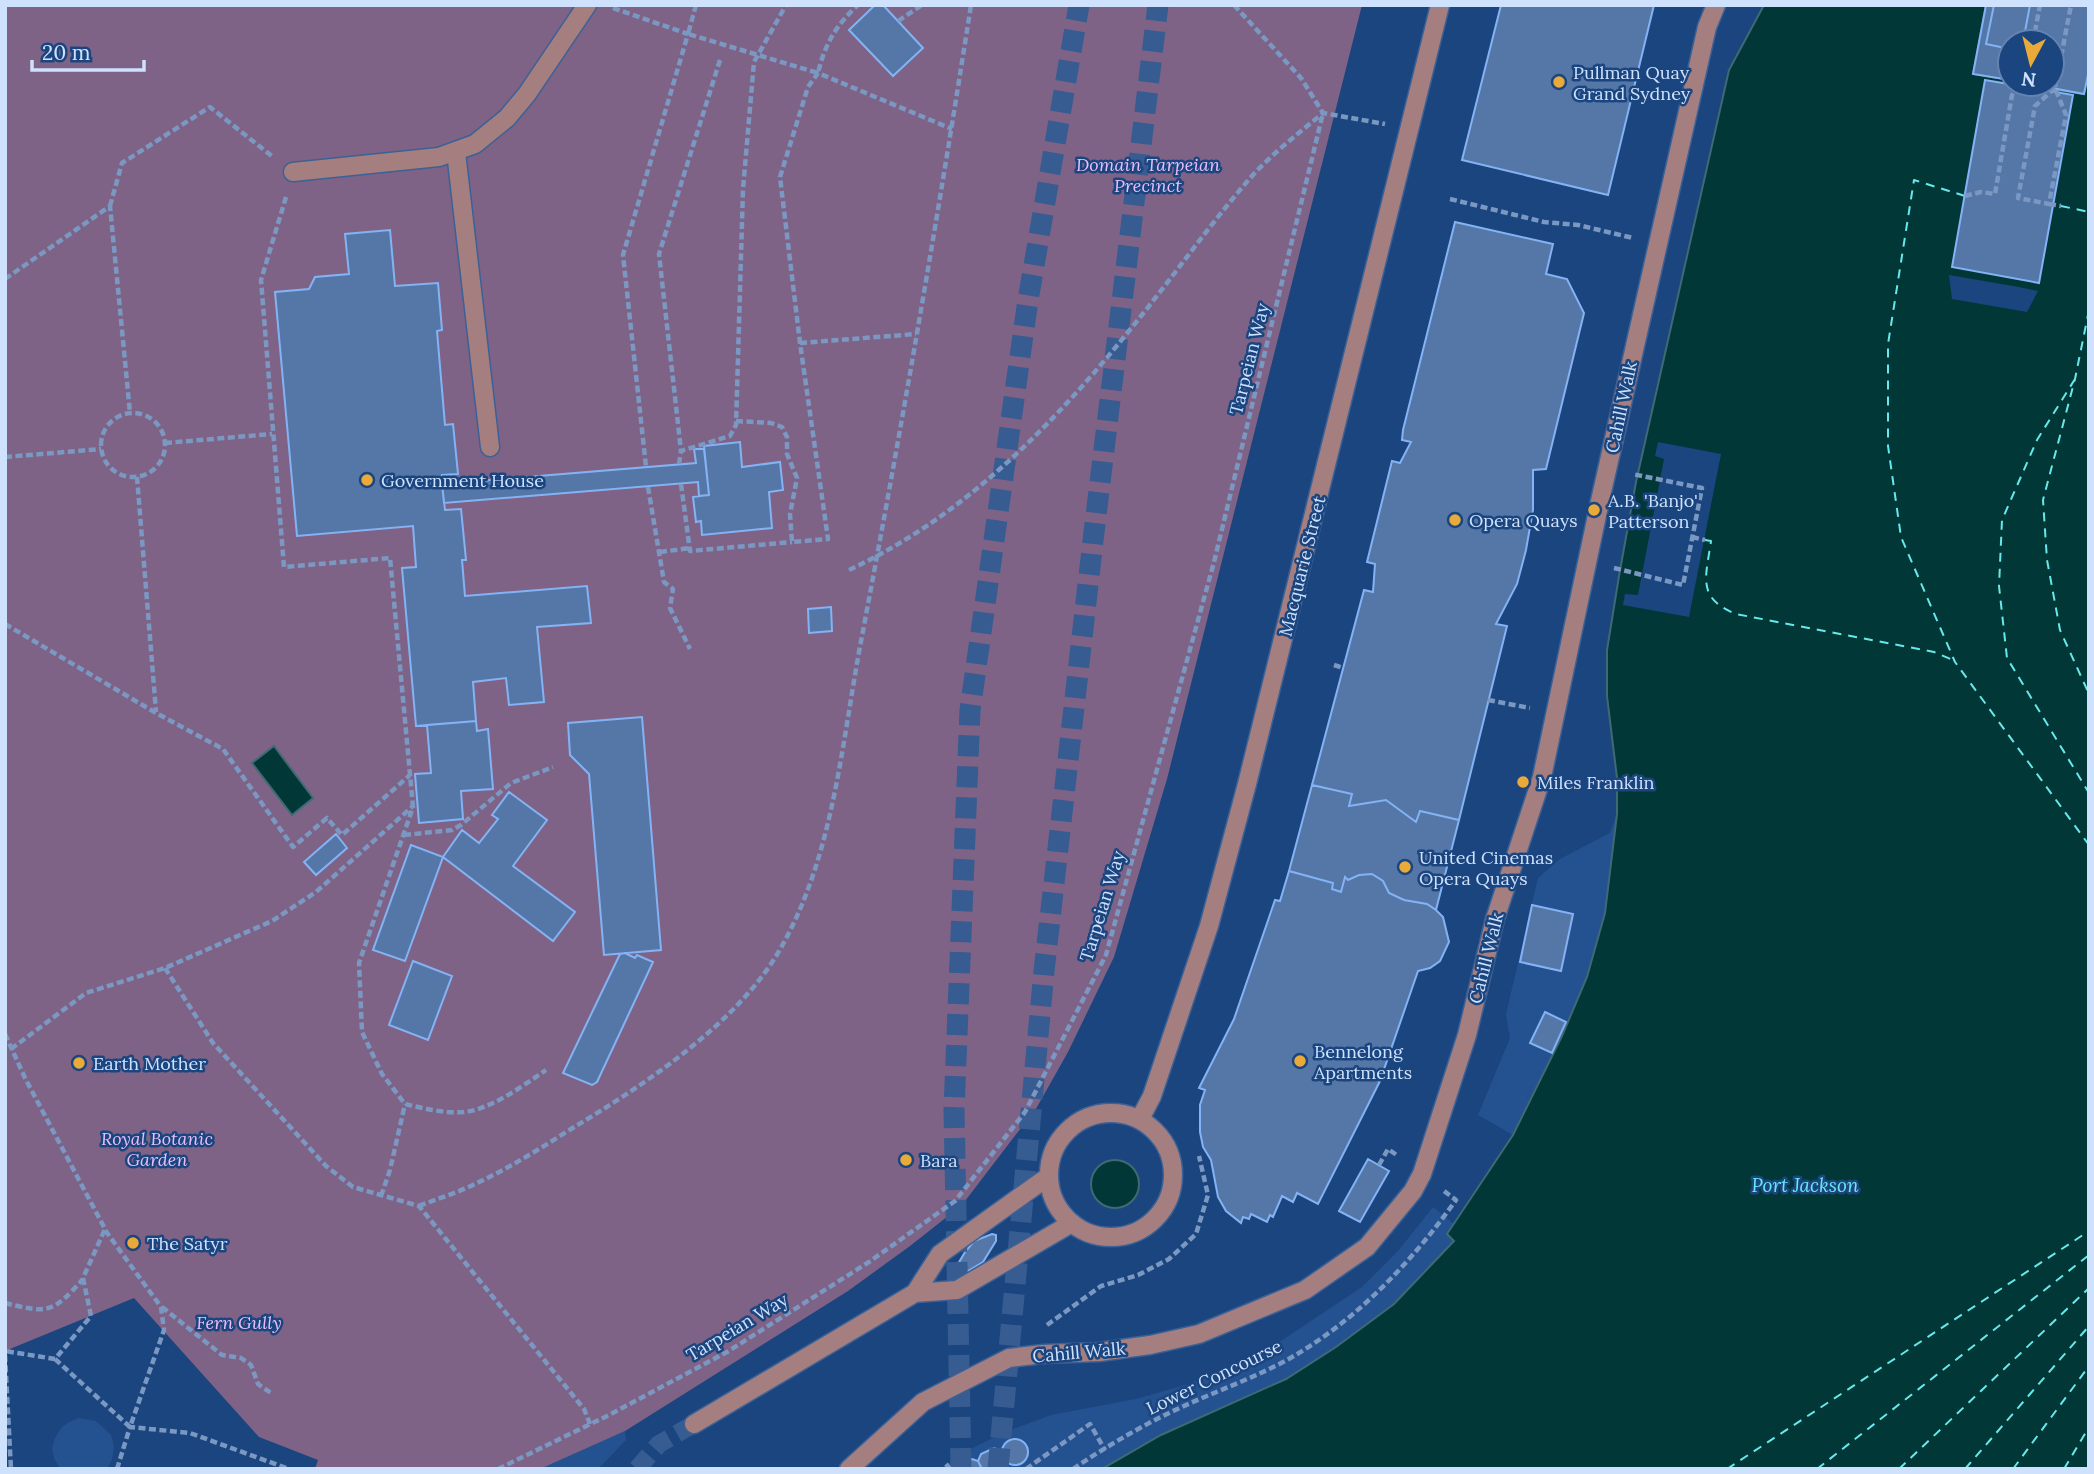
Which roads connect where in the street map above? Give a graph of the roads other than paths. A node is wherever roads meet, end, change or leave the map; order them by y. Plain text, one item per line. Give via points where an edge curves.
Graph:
1 (587, 5) edge
2 (1440, 5) edge
3 (1716, 5) edge
4 (456, 152) junction
5 (293, 172) road end
6 (490, 447) dead end
7 (1140, 1119) junction
8 (1049, 1176) junction
9 (1072, 1223) junction
10 (915, 1293) junction
11 (694, 1424) tunnel mouth
12 (849, 1469) edge

1 - 4 street via 507,118 475,144
2 - 7 street, Macquarie Street via 1209,926 1152,1096
3 - 12 street, Cahill Walk via 1657,243 1542,777 1495,919 1467,1035 1413,1191 1367,1247 1305,1290 1199,1334 1099,1352 1009,1358 923,1402
4 - 5 street
4 - 6 street
7 - 8 street via 1120,1113 1079,1121 1052,1154
7 - 9 street via 1155,1130 1172,1162 1174,1180 1160,1214 1146,1227 1115,1237 1085,1231
8 - 9 street via 1053,1197
8 - 10 street via 940,1254
9 - 10 street via 957,1290
10 - 11 street

